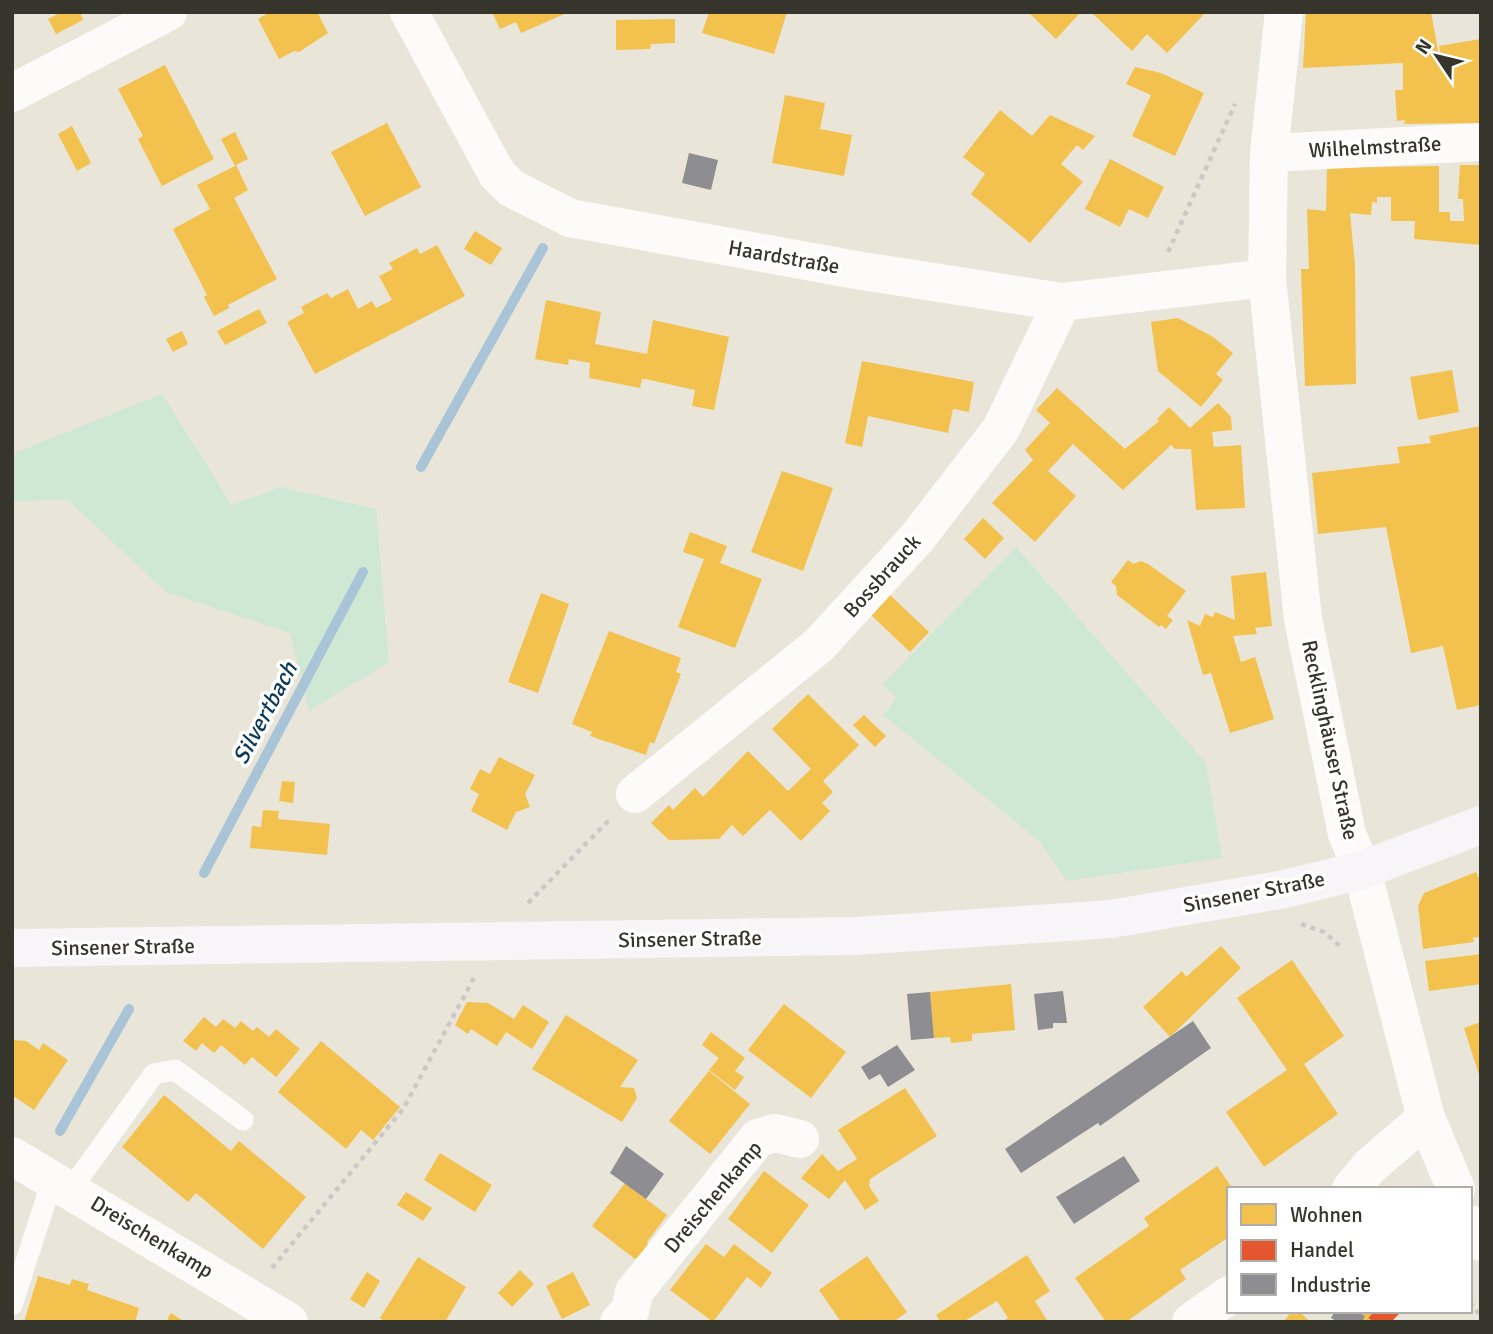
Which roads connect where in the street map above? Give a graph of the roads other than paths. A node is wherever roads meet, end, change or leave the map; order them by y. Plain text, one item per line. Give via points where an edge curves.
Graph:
1 (168, 12) edge
2 (409, 12) edge
3 (1284, 12) edge
4 (12, 93) edge
5 (1481, 142) edge
6 (1269, 153) junction
7 (1268, 278) junction
8 (1062, 302) junction
9 (635, 794) road end
10 (1481, 825) edge
11 (1362, 870) junction
12 (12, 948) edge
13 (1426, 1118) junction
14 (243, 1120) dead end
15 (800, 1139) dead end
16 (12, 1156) edge
17 (62, 1184) junction
18 (1353, 1187) edge
19 (1454, 1187) edge
20 (1227, 1296) edge
21 (12, 1305) edge
22 (289, 1322) edge
23 (619, 1322) edge
24 (1191, 1322) edge

1 - 4 street
2 - 8 street, Haardstraße via 497,174 511,188 570,218
3 - 6 street, Recklinghäuser Straße
5 - 6 street, Wilhelmstraße
6 - 7 street, Recklinghäuser Straße
7 - 8 street, Haardstraße
7 - 11 street, Recklinghäuser Straße via 1303,619 1348,834
8 - 9 street, Bossbrauck via 1001,429 917,538 819,645
10 - 11 main road, Sinsener Straße
11 - 12 main road, Sinsener Straße via 1285,889 1111,919 910,932
11 - 13 street, Recklinghäuser Straße
13 - 18 street
13 - 19 street, Recklinghäuser Straße
14 - 17 lane via 175,1070 154,1074
15 - 23 street, Dreischenkamp via 775,1132 758,1138 634,1292 630,1311
16 - 17 street, Dreischenkamp
17 - 21 lane
17 - 22 street, Dreischenkamp
20 - 24 street

